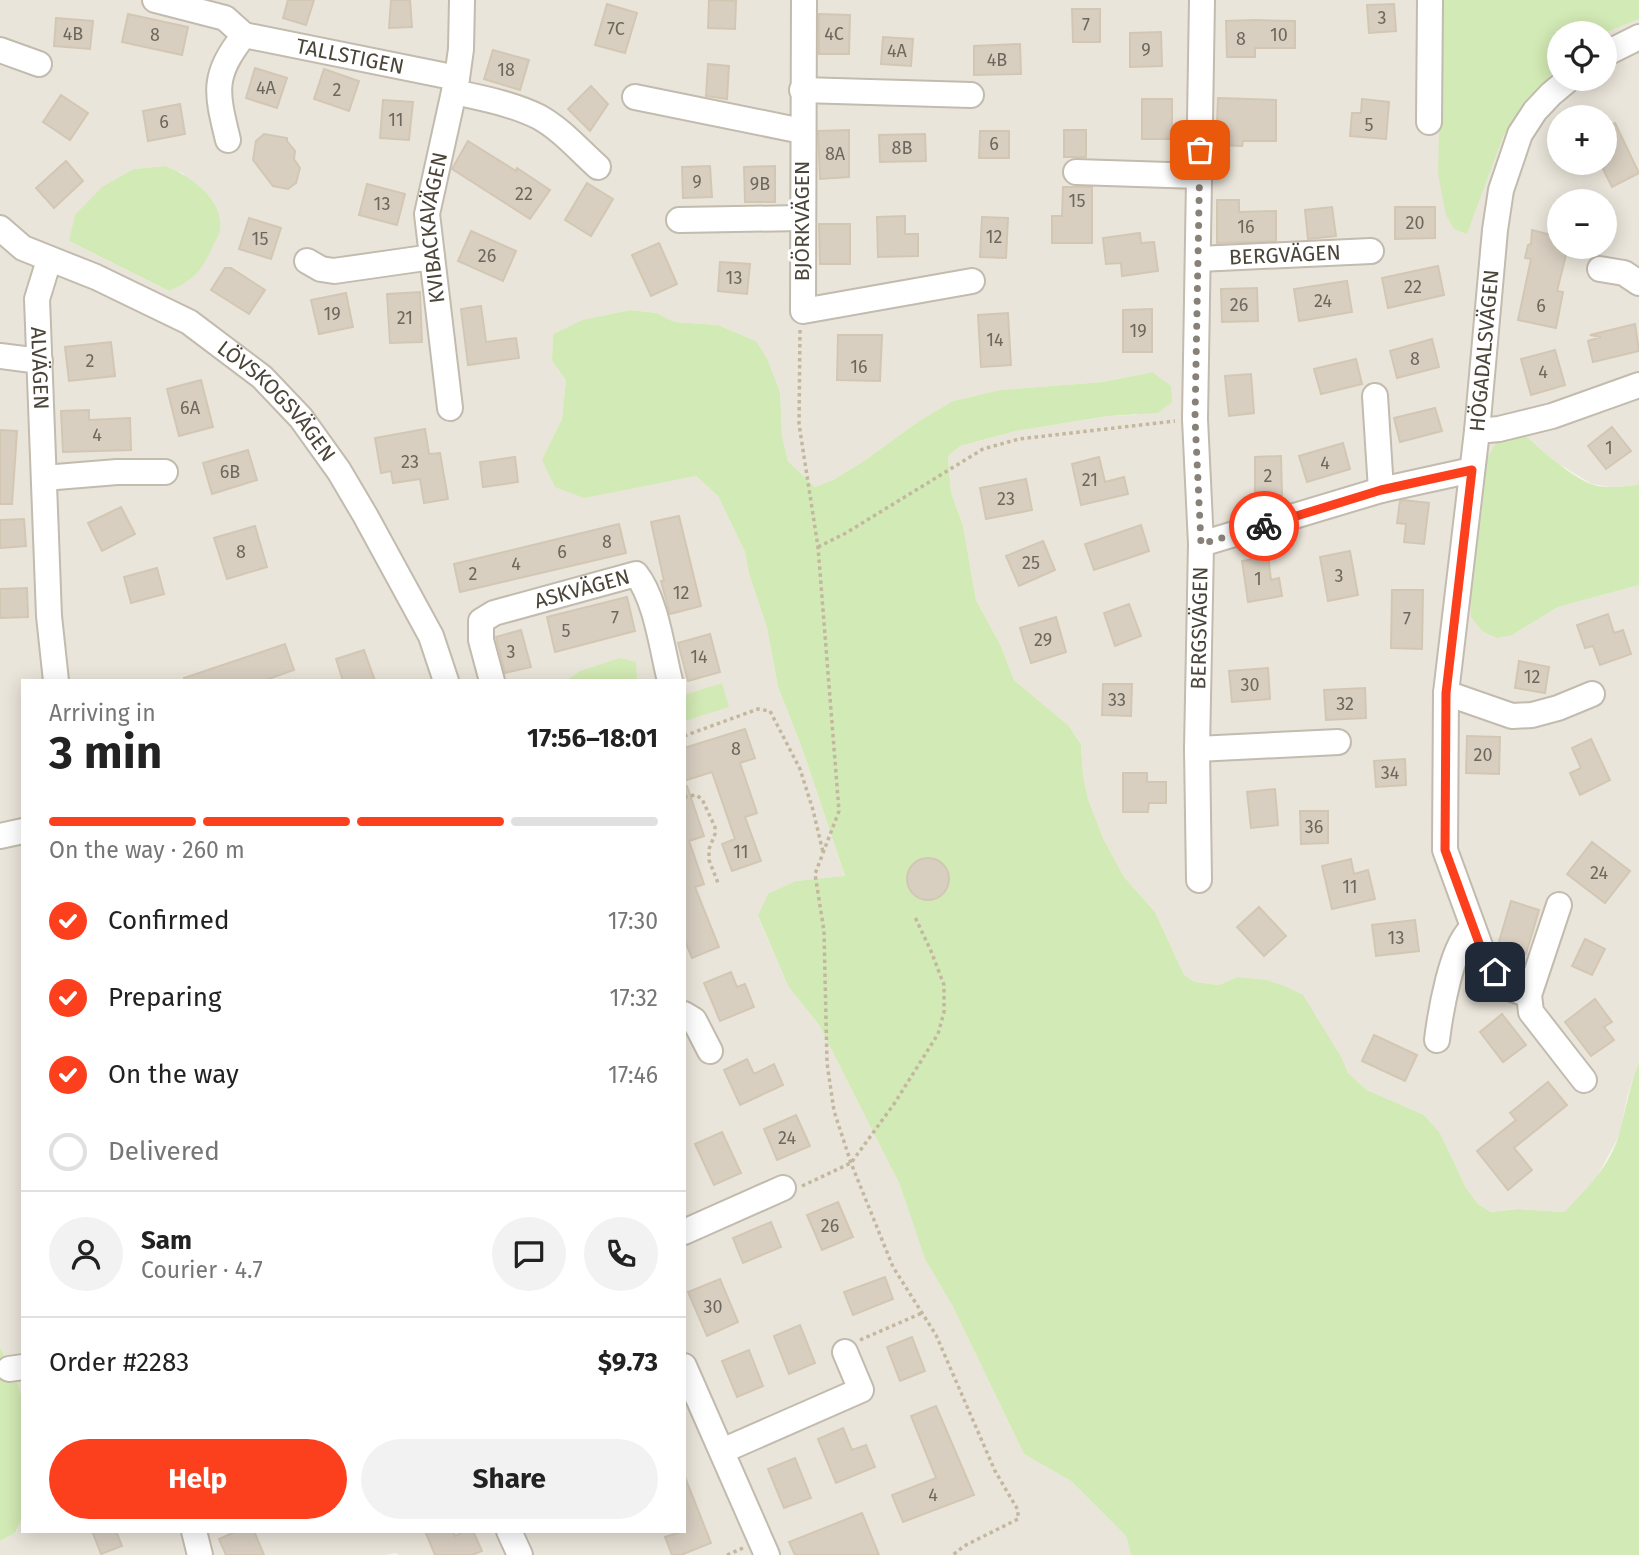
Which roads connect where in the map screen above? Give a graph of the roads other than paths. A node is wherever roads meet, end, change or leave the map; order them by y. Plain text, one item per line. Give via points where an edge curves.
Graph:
1 (155, 0) edge
2 (462, 0) edge
3 (804, 0) edge
4 (1202, 0) edge
5 (1430, 0) edge
6 (244, 35) junction
7 (1639, 37) edge
8 (1617, 48) edge
9 (0, 50) edge
10 (39, 64) dead end
11 (456, 85) junction
12 (802, 90) junction
13 (1555, 91) edge
14 (971, 94) dead end
15 (635, 97) dead end
16 (1429, 122) dead end
17 (802, 131) junction
18 (228, 140) dead end
19 (598, 167) dead end
20 (1076, 172) dead end
21 (1199, 176) junction
22 (802, 218) junction
23 (678, 220) dead end
24 (0, 228) edge
25 (1371, 251) dead end
26 (432, 257) junction
27 (1199, 259) junction
28 (49, 260) junction
29 (307, 261) dead end
30 (1600, 269) dead end
31 (972, 281) dead end
32 (1639, 283) edge
33 (0, 356) edge
34 (40, 361) junction
35 (1639, 385) edge
36 (1375, 396) dead end
37 (450, 408) dead end
38 (1477, 430) junction
39 (1472, 470) junction
40 (165, 472) dead end
41 (44, 478) junction
42 (1381, 490) junction
43 (1201, 544) junction
44 (57, 679) edge
45 (445, 679) edge
46 (491, 679) edge
47 (670, 679) edge
48 (1446, 693) junction
49 (1592, 694) dead end
50 (1338, 742) dead end
51 (1197, 749) junction
52 (21, 831) edge
53 (0, 836) edge
54 (1199, 880) dead end
55 (1559, 905) dead end
56 (1473, 928) junction
57 (1528, 995) junction
58 (686, 1015) edge
59 (1437, 1040) dead end
60 (710, 1051) dead end
61 (1584, 1080) dead end
62 (783, 1188) road end
63 (686, 1231) edge
64 (845, 1352) road end
65 (686, 1370) edge
66 (722, 1451) junction
67 (194, 1533) edge
68 (510, 1533) edge
69 (200, 1555) edge
70 (520, 1555) edge
71 (767, 1555) edge

1 - 6 street via 225,18
2 - 11 street, KVIBACKAVÄGEN
3 - 12 street, BJÖRKVÄGEN
4 - 21 street, BERGSVÄGEN
5 - 16 street
6 - 11 street, TALLSTIGEN
6 - 18 street via 220,74 218,101
7 - 8 street
9 - 10 street
11 - 19 street via 539,117
11 - 26 street, KVIBACKAVÄGEN via 426,214
12 - 14 street
12 - 17 street, BJÖRKVÄGEN
13 - 38 street, HÖGADALSVÄGEN via 1520,134 1501,190
15 - 17 street, BJÖRKVÄGEN
17 - 22 street, BJÖRKVÄGEN
20 - 21 street
21 - 27 street, BERGSVÄGEN
22 - 23 street
22 - 31 street, BJÖRKVÄGEN via 803,311
24 - 28 street, LÖVSKOGSVÄGEN via 23,248
25 - 27 street, BERGVÄGEN
26 - 29 street via 334,271
26 - 37 street, KVIBACKAVÄGEN
27 - 43 street, BERGSVÄGEN via 1195,418
28 - 34 street, ALVÄGEN via 37,299
28 - 45 street, LÖVSKOGSVÄGEN via 133,293 189,322 262,377 285,401 365,514 431,636
30 - 32 street via 1624,273
33 - 34 street
34 - 41 street, ALVÄGEN
35 - 38 street via 1552,416
36 - 42 street
38 - 39 street, HÖGADALSVÄGEN
39 - 42 street
39 - 48 street, HÖGADALSVÄGEN
40 - 41 street
41 - 44 street, ALVÄGEN via 49,616
42 - 43 street
43 - 51 street, BERGSVÄGEN
46 - 47 street, ASKVÄGEN via 481,621 494,613 636,574 653,610
48 - 49 street via 1512,716 1558,708
48 - 56 street, HÖGADALSVÄGEN via 1445,850
50 - 51 street
51 - 54 street, BERGSVÄGEN
52 - 53 street
55 - 57 street
56 - 57 street, HÖGADALSVÄGEN via 1483,954 1504,982
56 - 59 street via 1467,931 1448,979
57 - 61 street via 1531,1012
58 - 60 street via 694,1020
62 - 63 street
64 - 66 street via 862,1390
65 - 66 street
66 - 71 street
67 - 69 street
68 - 70 street

